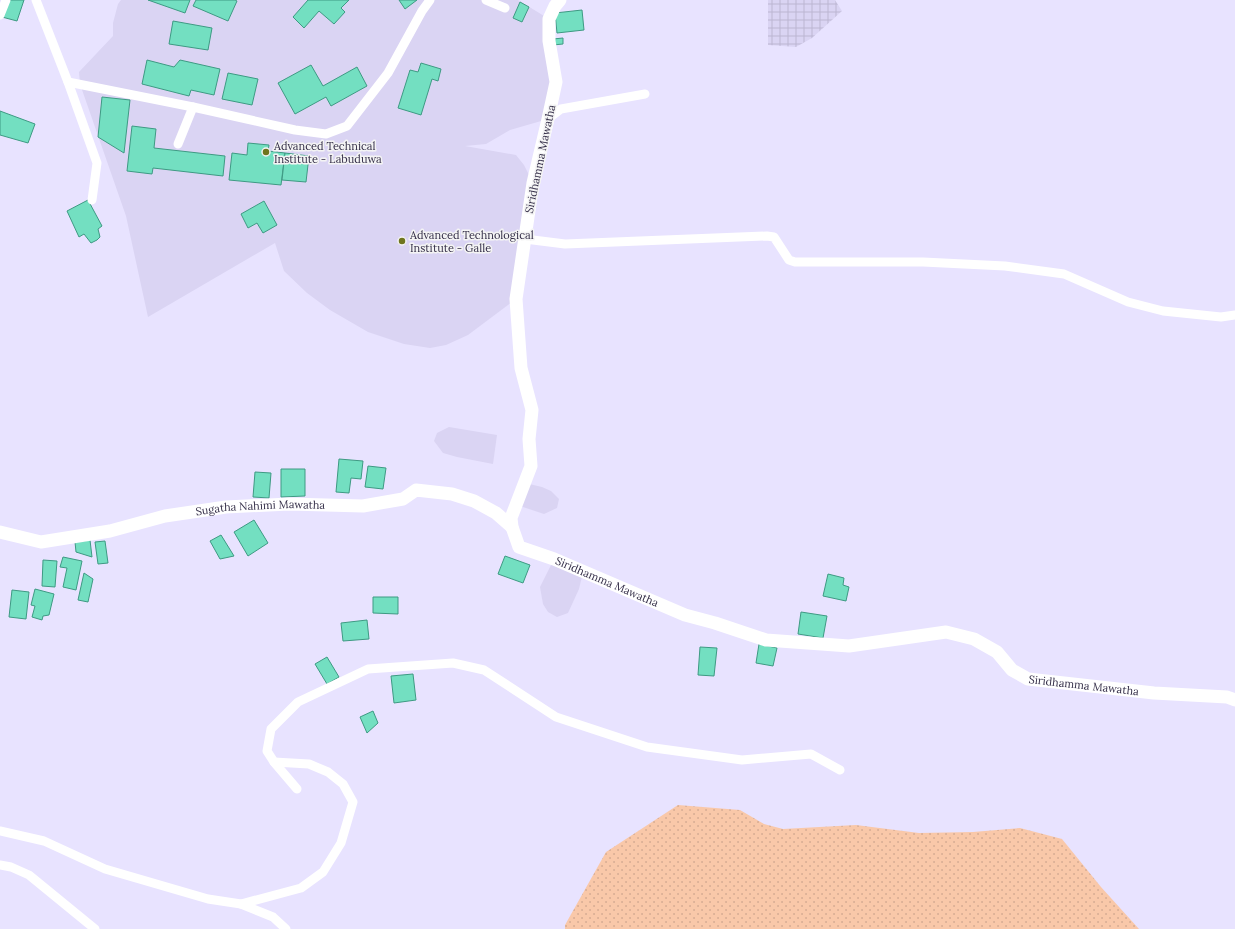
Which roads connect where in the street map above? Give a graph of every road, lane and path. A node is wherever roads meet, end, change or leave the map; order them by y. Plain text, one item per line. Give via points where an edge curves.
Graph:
1 (6, 0) edge
2 (36, 0) edge
3 (430, 0) edge
4 (486, 0) edge
5 (560, 0) edge
6 (505, 8) dead end
7 (0, 15) edge
8 (68, 82) junction
9 (645, 94) dead end
10 (193, 107) junction
11 (548, 119) junction
12 (178, 144) dead end
13 (92, 200) dead end
14 (525, 239) junction
15 (1235, 314) edge
16 (512, 527) junction
17 (0, 532) edge
18 (1235, 700) edge
19 (274, 762) junction
20 (840, 770) dead end
21 (297, 789) dead end
22 (0, 831) edge
23 (0, 865) edge
24 (241, 904) junction
25 (95, 929) edge
26 (286, 929) edge

1 - 7 street
2 - 8 street
3 - 10 street via 388,73 347,126 326,134 295,130
4 - 6 street
5 - 11 street, Siridhamma Mawatha via 549,19 549,41 556,82
8 - 10 street
8 - 13 street via 97,163
9 - 11 street via 561,109
10 - 12 street
11 - 14 street, Siridhamma Mawatha via 533,183
14 - 15 street via 565,244 768,236 774,238 789,260 795,262 923,262 1005,266 1064,274 1128,302 1163,311 1221,317
14 - 16 street, Siridhamma Mawatha via 516,299 521,368 532,410 529,439 531,466 511,518
16 - 17 street, Sugatha Nahimi Mawatha via 496,513 474,501 452,494 416,490 403,499 364,506 289,504 226,507 165,516 110,531 41,542
16 - 18 street, Siridhamma Mawatha via 519,547 554,559 685,615 766,640 849,646 946,632 974,639 997,652 1012,670 1028,679 1154,693 1227,697
19 - 20 street via 267,751 271,729 298,702 368,669 453,664 484,670 556,717 647,747 742,760 811,754
19 - 21 street
19 - 24 street via 309,764 328,772 343,784 353,802 341,843 323,872 301,888
22 - 24 street via 44,841 105,869 208,899
23 - 25 street via 29,875
24 - 26 street via 273,917

